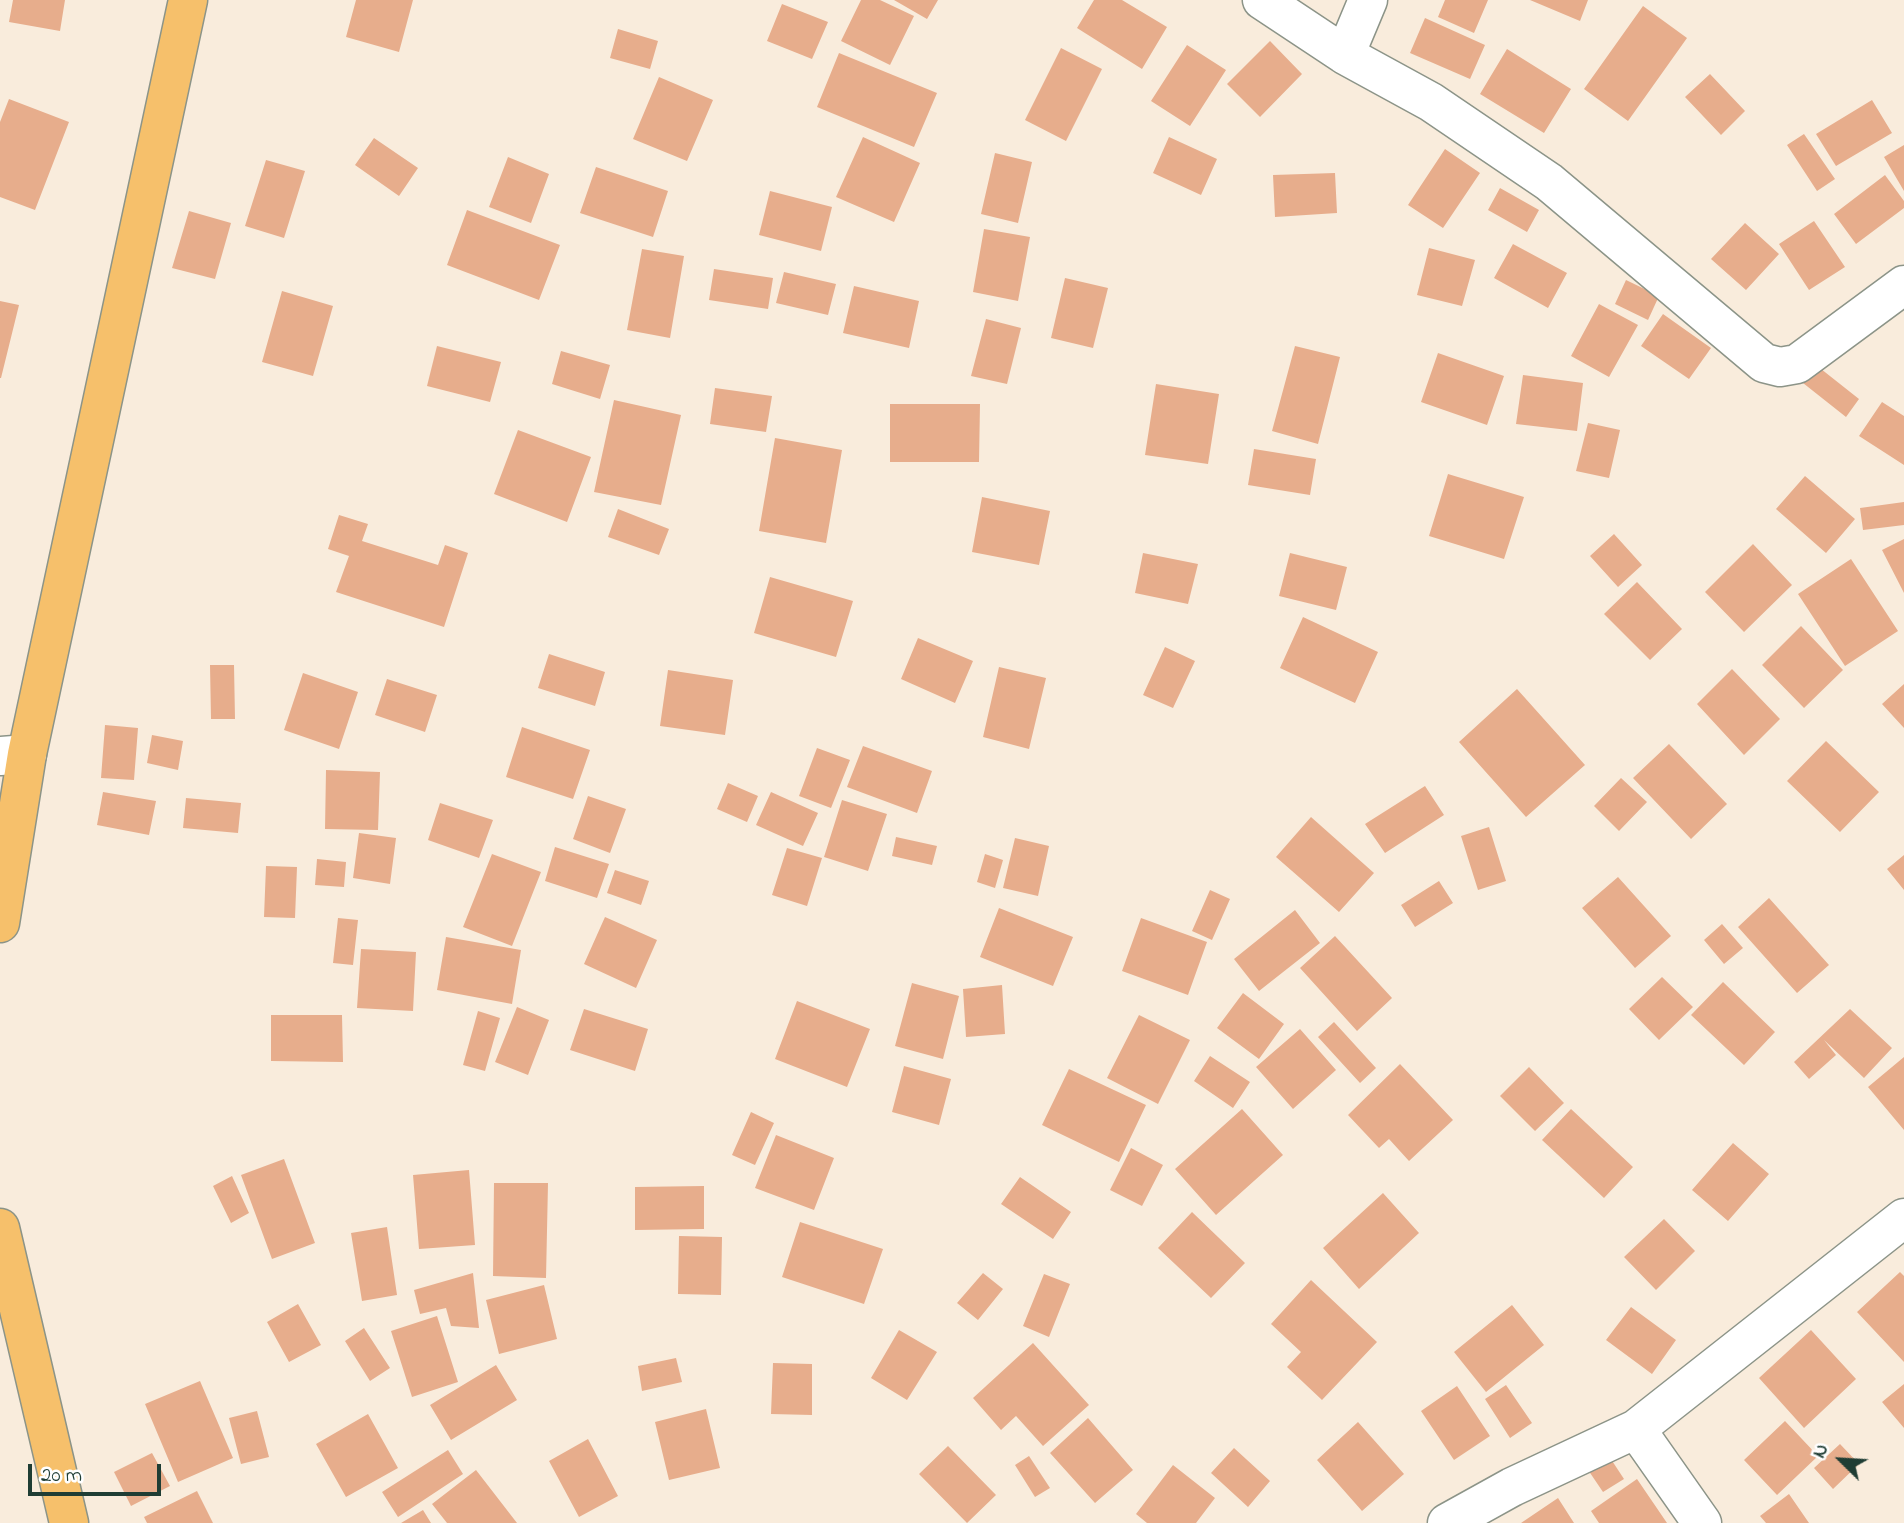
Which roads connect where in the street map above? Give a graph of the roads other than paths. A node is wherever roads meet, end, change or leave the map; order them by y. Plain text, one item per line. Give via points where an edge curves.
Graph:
1 (188, 0) edge
2 (1262, 0) edge
3 (1368, 0) edge
4 (1345, 55) junction
5 (1904, 285) edge
6 (13, 755) edge
7 (0, 923) edge
8 (1904, 1218) edge
9 (0, 1228) edge
10 (1636, 1429) junction
11 (69, 1523) edge
12 (1447, 1523) edge
13 (1702, 1523) edge

1 - 6 main road
2 - 4 street
3 - 4 street
4 - 5 street via 1431,102 1549,182 1764,363 1780,367 1797,364
6 - 7 main road
8 - 10 street
9 - 11 main road
10 - 12 street
10 - 13 street

